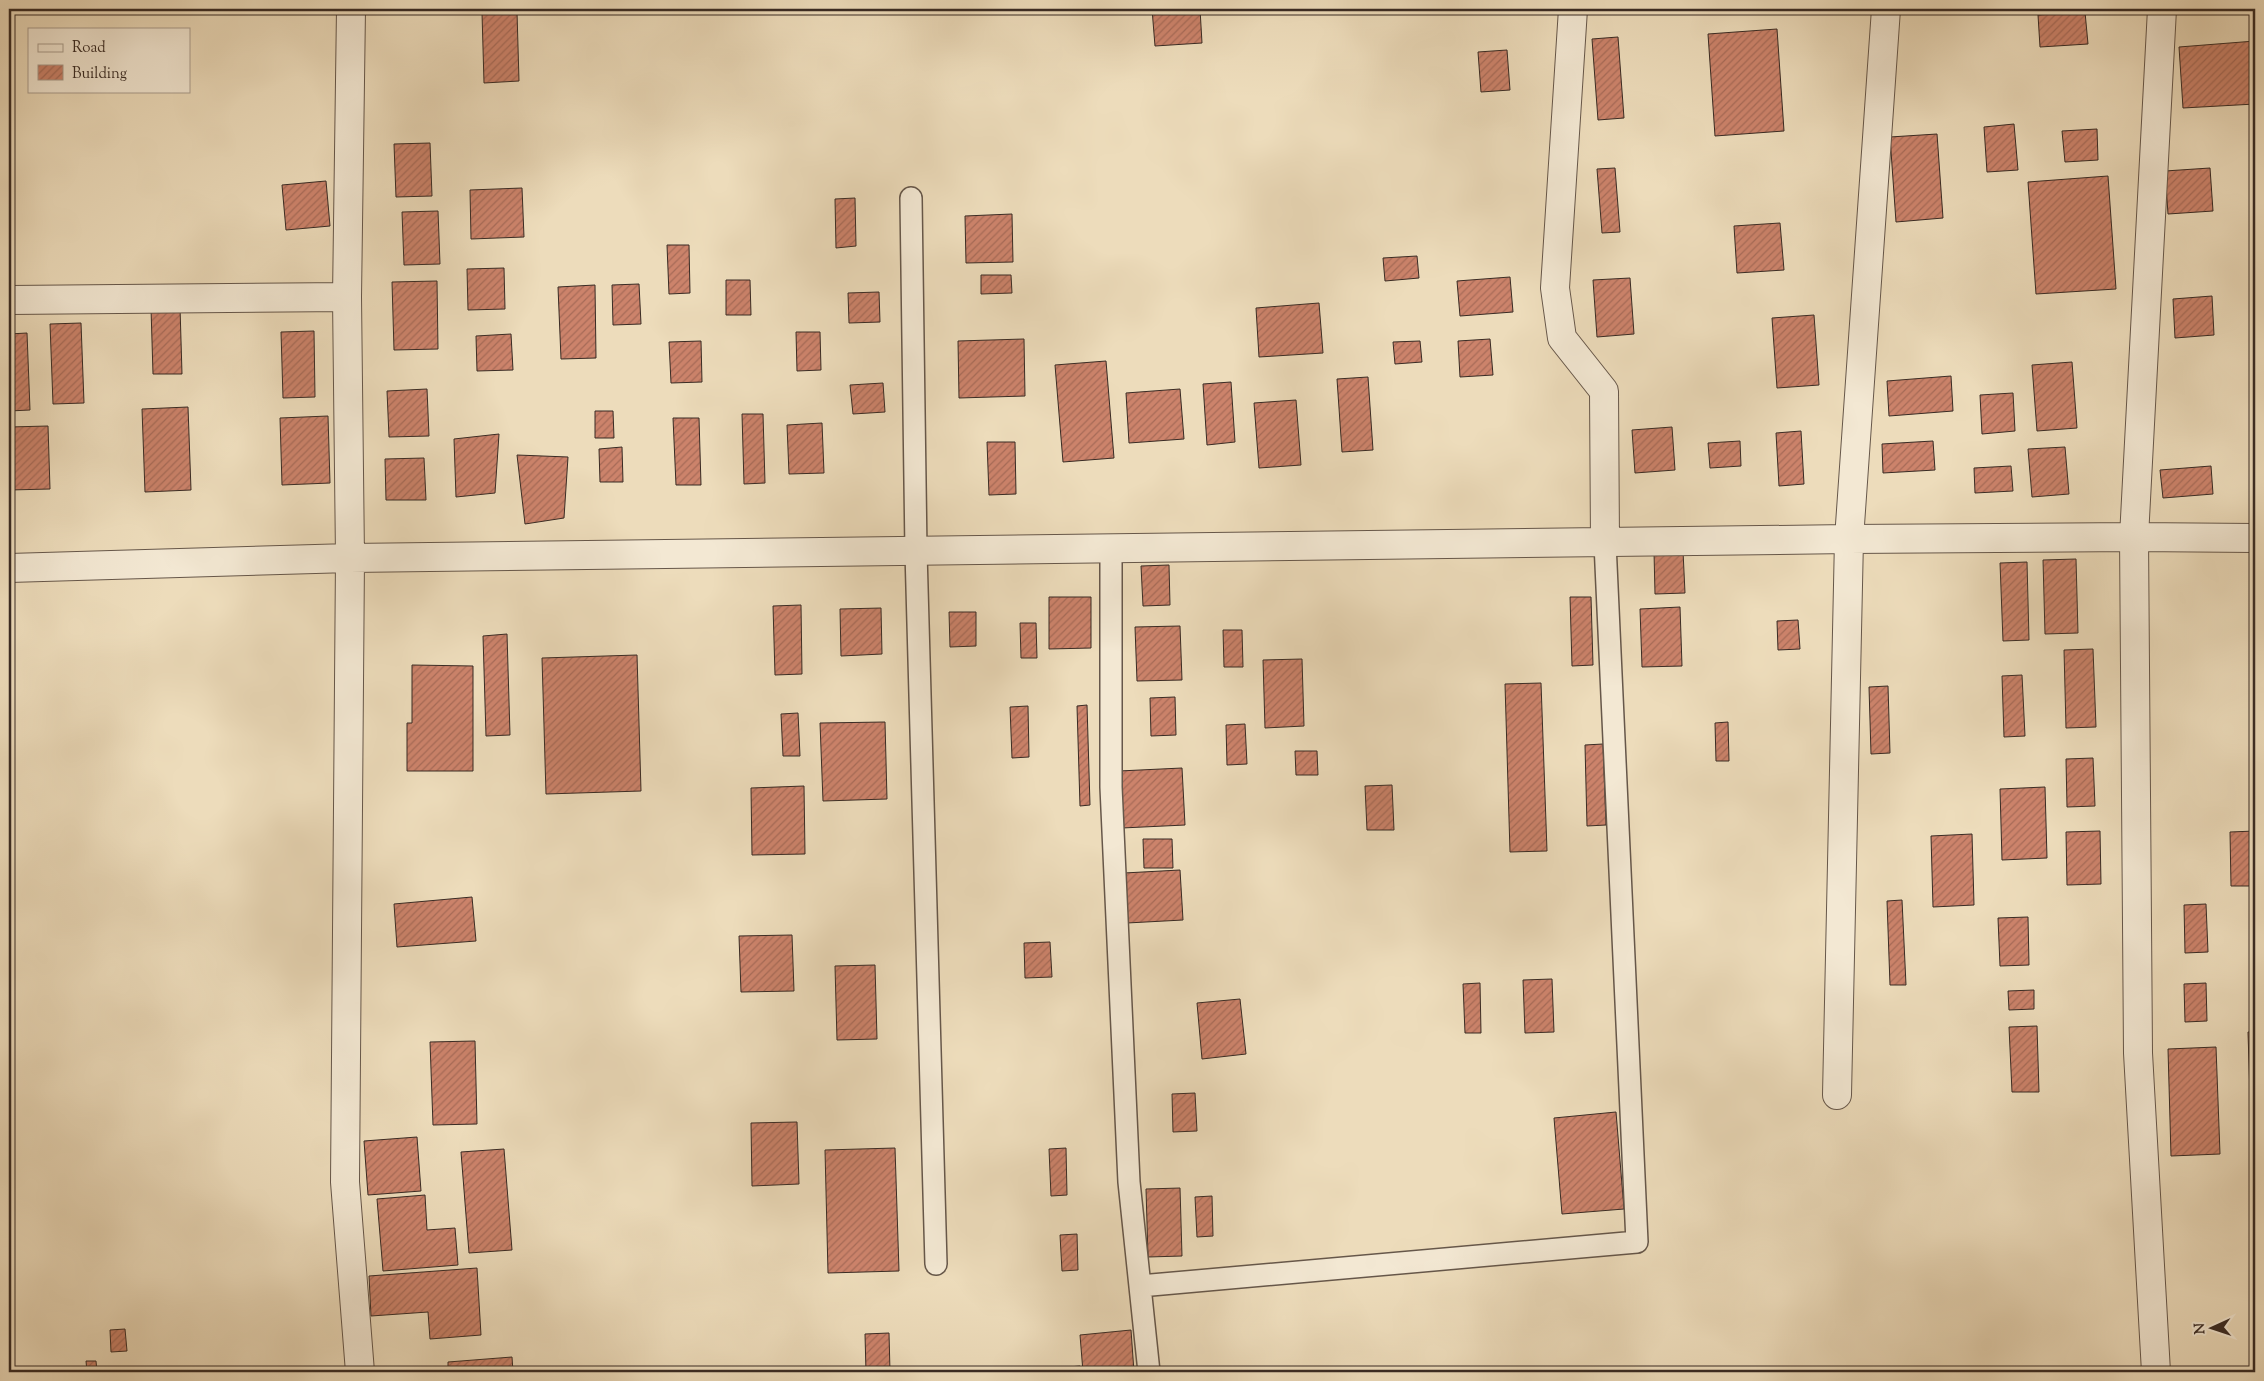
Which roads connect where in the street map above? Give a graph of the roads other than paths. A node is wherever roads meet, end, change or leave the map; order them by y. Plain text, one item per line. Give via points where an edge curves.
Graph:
1 (351, 9) edge
2 (1573, 9) edge
3 (1886, 9) edge
4 (2162, 9) edge
5 (911, 198) dead end
6 (347, 297) junction
7 (9, 300) edge
8 (2134, 537) junction
9 (2255, 538) edge
10 (1849, 540) junction
11 (1605, 542) junction
12 (1111, 550) junction
13 (916, 552) junction
14 (350, 558) junction
15 (9, 568) edge
16 (1837, 1095) dead end
17 (936, 1264) dead end
18 (1140, 1286) junction
19 (360, 1372) edge
20 (1149, 1372) edge
21 (2156, 1372) edge

1 - 6 street
2 - 11 street via 1555,288 1562,338 1604,391
3 - 10 street
4 - 8 street
5 - 13 lane
6 - 7 street
6 - 14 street
8 - 9 street
8 - 10 street
8 - 21 street via 2138,1054
10 - 11 street
10 - 16 street
11 - 12 street
11 - 18 lane via 1636,1242
12 - 13 street
12 - 18 lane via 1111,787 1129,1182
13 - 14 street
13 - 17 lane
14 - 15 street
14 - 19 street via 345,1182
18 - 20 lane

